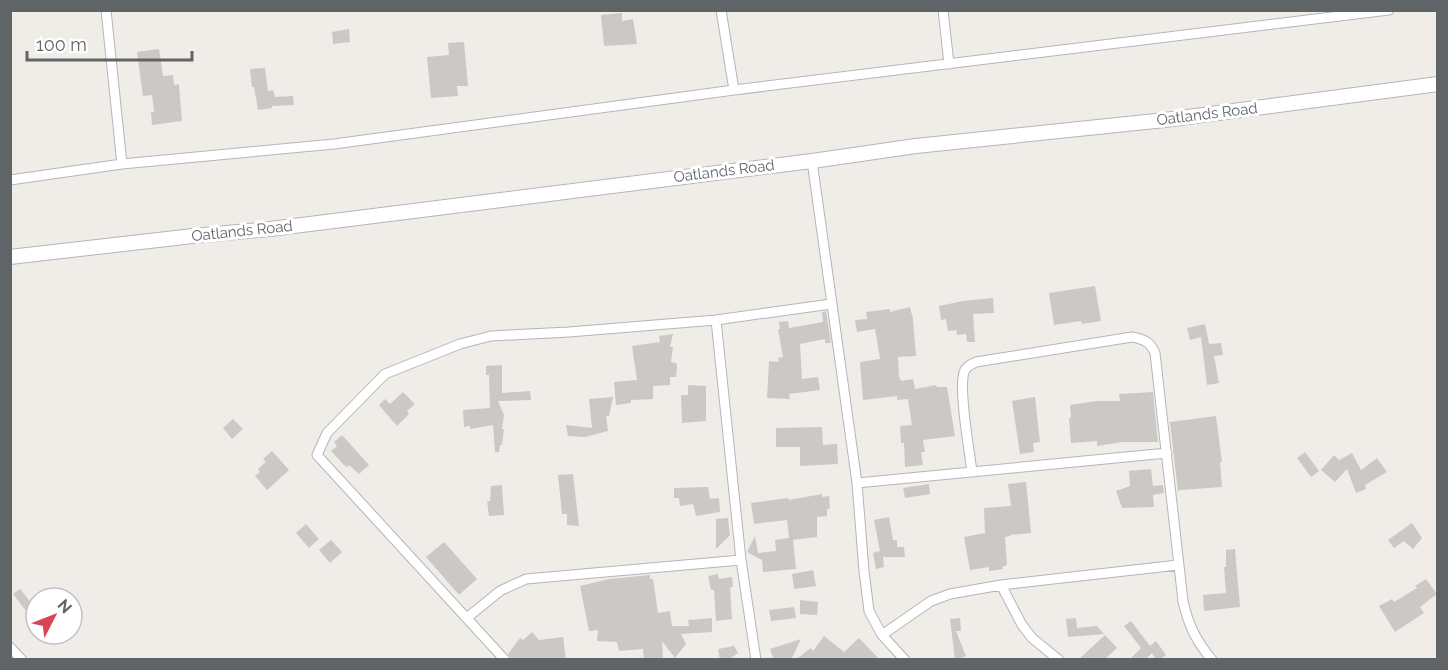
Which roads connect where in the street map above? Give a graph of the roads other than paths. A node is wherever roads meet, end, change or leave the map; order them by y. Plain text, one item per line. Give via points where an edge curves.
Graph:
1 (106, 10) edge
2 (721, 10) edge
3 (943, 10) edge
4 (1389, 10) edge
5 (950, 64) junction
6 (1437, 84) edge
7 (734, 90) junction
8 (812, 161) junction
9 (122, 164) junction
10 (10, 180) edge
11 (10, 257) edge
12 (831, 304) junction
13 (716, 320) junction
14 (1167, 453) junction
15 (972, 472) junction
16 (857, 483) junction
17 (741, 560) junction
18 (1178, 565) junction
19 (1000, 585) junction
20 (468, 617) junction
21 (882, 635) junction
22 (505, 660) edge
23 (756, 660) edge
24 (905, 660) edge
25 (1059, 660) edge
26 (1212, 660) edge

1 - 9 street
2 - 7 street
3 - 5 street
4 - 5 street
5 - 7 street
6 - 8 street, Oatlands Road
7 - 9 street via 334,144
8 - 11 street, Oatlands Road via 270,229
8 - 12 street
9 - 10 street
12 - 13 street
12 - 16 street
13 - 17 street
13 - 20 street via 491,336 460,344 385,374 327,434 317,455
14 - 15 street
14 - 15 street via 1155,353 1144,339 1132,337 969,365 962,387
14 - 18 street
15 - 16 street
16 - 21 street via 869,611
17 - 20 street via 526,579 500,591
17 - 23 street
18 - 19 street
18 - 26 street via 1188,621
19 - 21 street via 930,601
19 - 25 street via 1032,638
20 - 22 street
21 - 24 street

